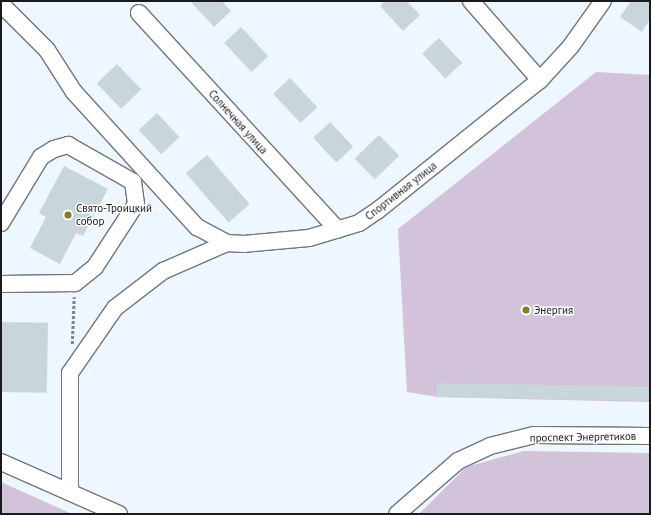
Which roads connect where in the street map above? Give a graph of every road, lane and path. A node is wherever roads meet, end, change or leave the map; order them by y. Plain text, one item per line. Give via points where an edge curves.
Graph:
1 (470, 1) edge
2 (603, 1) edge
3 (1, 4) edge
4 (139, 13) dead end
5 (540, 80) junction
6 (156, 180) junction
7 (136, 204) junction
8 (1, 223) edge
9 (338, 230) junction
10 (227, 243) junction
11 (75, 283) junction
12 (1, 284) edge
13 (72, 350) dead end
14 (650, 436) edge
15 (1, 462) edge
16 (70, 492) junction
17 (119, 514) edge
18 (397, 514) edge

1 - 5 street
2 - 5 street, Спортивная улица via 571,46
3 - 6 street via 48,50 74,92
4 - 9 street, Солнечная улица
5 - 9 street, Спортивная улица via 376,211 359,223
6 - 7 street
6 - 10 street via 197,227
7 - 8 street via 134,182 68,145 54,149 41,157
7 - 11 street via 95,267
9 - 10 street, Спортивная улица via 309,238
10 - 16 street via 163,271 115,308 70,373
11 - 12 street
11 - 13 path
14 - 18 street, проспект Энергетиков via 534,435 490,446 458,461
15 - 16 street
16 - 17 street

